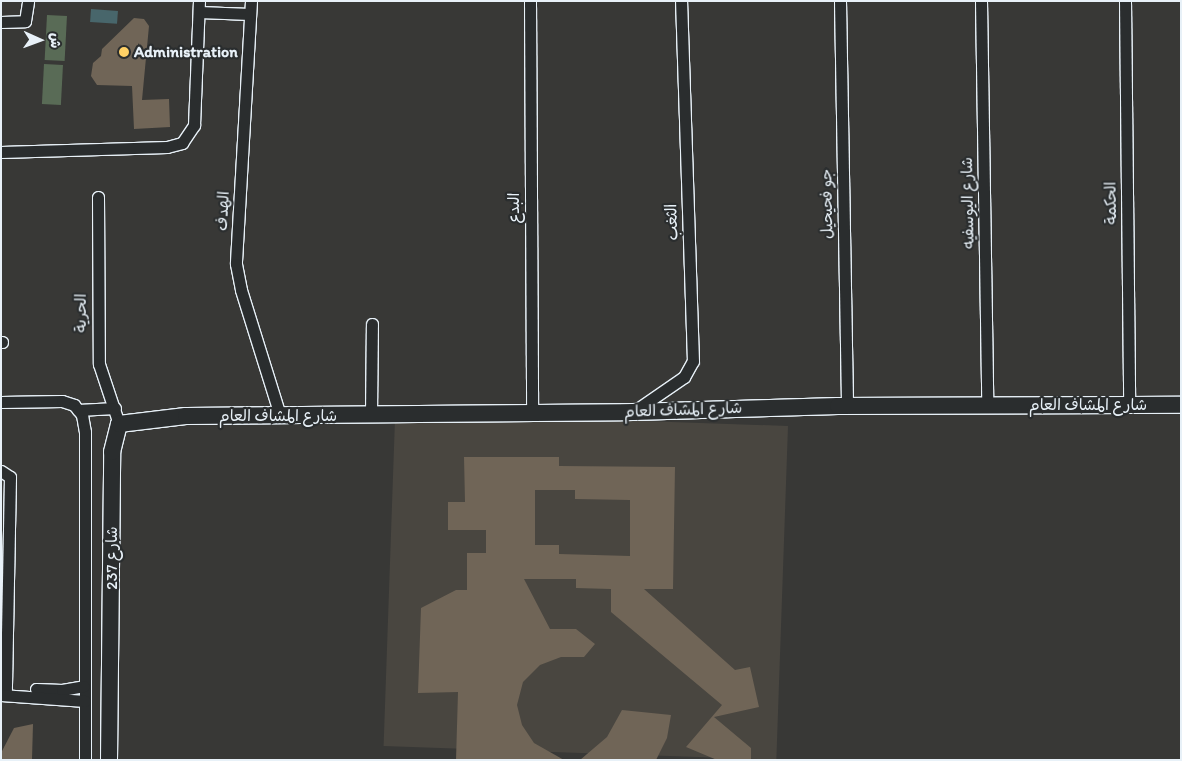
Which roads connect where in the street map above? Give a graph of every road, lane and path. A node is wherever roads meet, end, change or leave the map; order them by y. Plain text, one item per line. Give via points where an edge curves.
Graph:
1 (28, 1) edge
2 (191, 1) edge
3 (251, 1) edge
4 (530, 1) edge
5 (681, 1) edge
6 (840, 1) edge
7 (981, 1) edge
8 (1125, 1) edge
9 (199, 5) edge
10 (250, 14) junction
11 (1, 22) edge
12 (1, 152) edge
13 (98, 197) dead end
14 (372, 324) dead end
15 (1, 402) edge
16 (1130, 404) junction
17 (986, 405) junction
18 (1181, 405) edge
19 (847, 406) junction
20 (115, 408) junction
21 (78, 410) junction
22 (633, 412) junction
23 (371, 414) junction
24 (532, 414) junction
25 (280, 416) junction
26 (119, 424) junction
27 (1, 470) edge
28 (84, 686) junction
29 (4, 692) edge
30 (85, 702) junction
31 (85, 760) edge
32 (109, 760) edge

1 - 11 street via 25,21
2 - 9 street
3 - 10 street, الهدف
4 - 24 street, البدع
5 - 22 street, الثغب via 693,361 684,377
6 - 19 street, جو فحيحيل
7 - 17 street, شارع اليوسفيه
8 - 16 street, الحكمة
9 - 10 street
9 - 12 street via 194,125 182,143 167,147
10 - 25 street, الهدف via 236,264
13 - 20 street, الحرية via 99,364
14 - 23 street
15 - 21 street via 62,401
16 - 17 street, شارع المشاف العام
16 - 18 street, شارع المشاف العام
17 - 19 street, شارع المشاف العام
19 - 22 street, شارع المشاف العام
20 - 21 street
20 - 26 street, الحرية
21 - 28 street via 85,432
22 - 24 street, شارع المشاف العام
23 - 24 street, شارع المشاف العام
23 - 25 street, شارع المشاف العام
25 - 26 street, شارع المشاف العام via 186,416
26 - 32 street, شارع 237 via 112,452
27 - 29 street via 10,477
28 - 29 street
28 - 30 street
29 - 30 street
30 - 31 street

